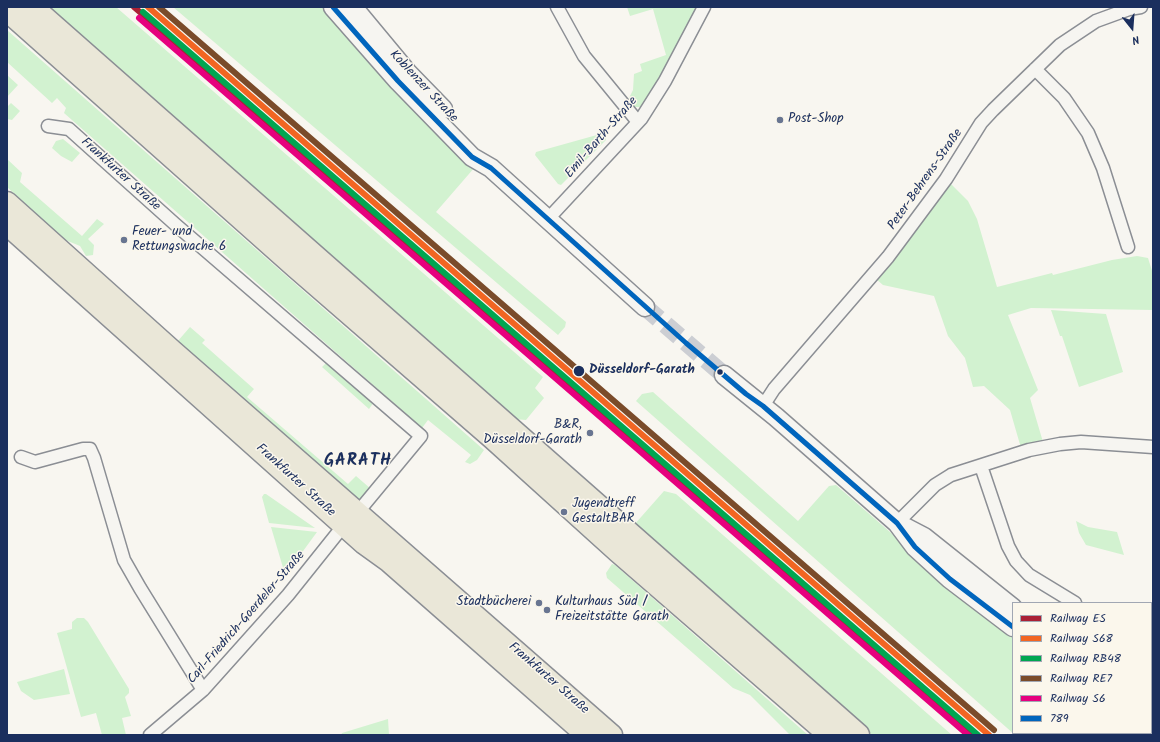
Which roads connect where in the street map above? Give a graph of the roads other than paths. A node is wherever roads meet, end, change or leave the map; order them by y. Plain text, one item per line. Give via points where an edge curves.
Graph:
1 (32, 7) edge
2 (333, 7) edge
3 (353, 7) edge
4 (557, 7) edge
5 (704, 7) edge
6 (1141, 7) edge
7 (7, 10) edge
8 (1035, 69) junction
9 (638, 122) junction
10 (48, 126) dead end
11 (491, 168) junction
12 (7, 202) edge
13 (548, 219) junction
14 (7, 225) edge
15 (1128, 247) dead end
16 (645, 307) tunnel mouth
17 (724, 375) tunnel mouth
18 (763, 406) junction
19 (499, 431) junction
20 (1153, 448) edge
21 (21, 457) dead end
22 (981, 466) junction
23 (351, 519) junction
24 (897, 523) junction
25 (625, 544) junction
26 (1073, 602) edge
27 (1012, 607) edge
28 (1012, 626) edge
29 (203, 690) junction
30 (599, 733) edge
31 (150, 735) edge
32 (830, 735) edge
33 (858, 735) edge

1 - 19 highway
2 - 11 main road, Koblenzer Straße via 363,43 463,148 472,157
3 - 11 main road, Koblenzer Straße via 407,72 480,149
4 - 9 street via 584,56
5 - 9 street, Emil-Barth-Straße via 688,41
6 - 8 street, Peter-Behrens-Straße via 1096,21 1060,45
7 - 19 highway via 296,267
8 - 15 street via 1064,98 1088,133 1103,168
8 - 18 street, Peter-Behrens-Straße via 981,123 946,179 888,257 774,389
9 - 13 street, Emil-Barth-Straße
10 - 23 street, Frankfurter Straße via 69,130 421,436
11 - 13 main road, Koblenzer Straße
12 - 23 main road, Frankfurter Straße via 172,350
13 - 16 main road, Koblenzer Straße
14 - 23 main road, Frankfurter Straße
17 - 18 main road
18 - 24 main road
19 - 25 highway
20 - 22 street via 1070,443 1029,450
21 - 29 street via 35,462 90,449 124,560
22 - 24 street via 951,475 935,485
22 - 26 street via 1008,546 1016,561 1029,575
23 - 29 street, Carl-Friedrich-Goerdeler-Straße via 288,595
23 - 30 main road, Frankfurter Straße via 364,544
24 - 27 main road via 924,537
24 - 28 main road via 915,547
25 - 32 highway
25 - 33 highway
29 - 31 street, Carl-Friedrich-Goerdeler-Straße

